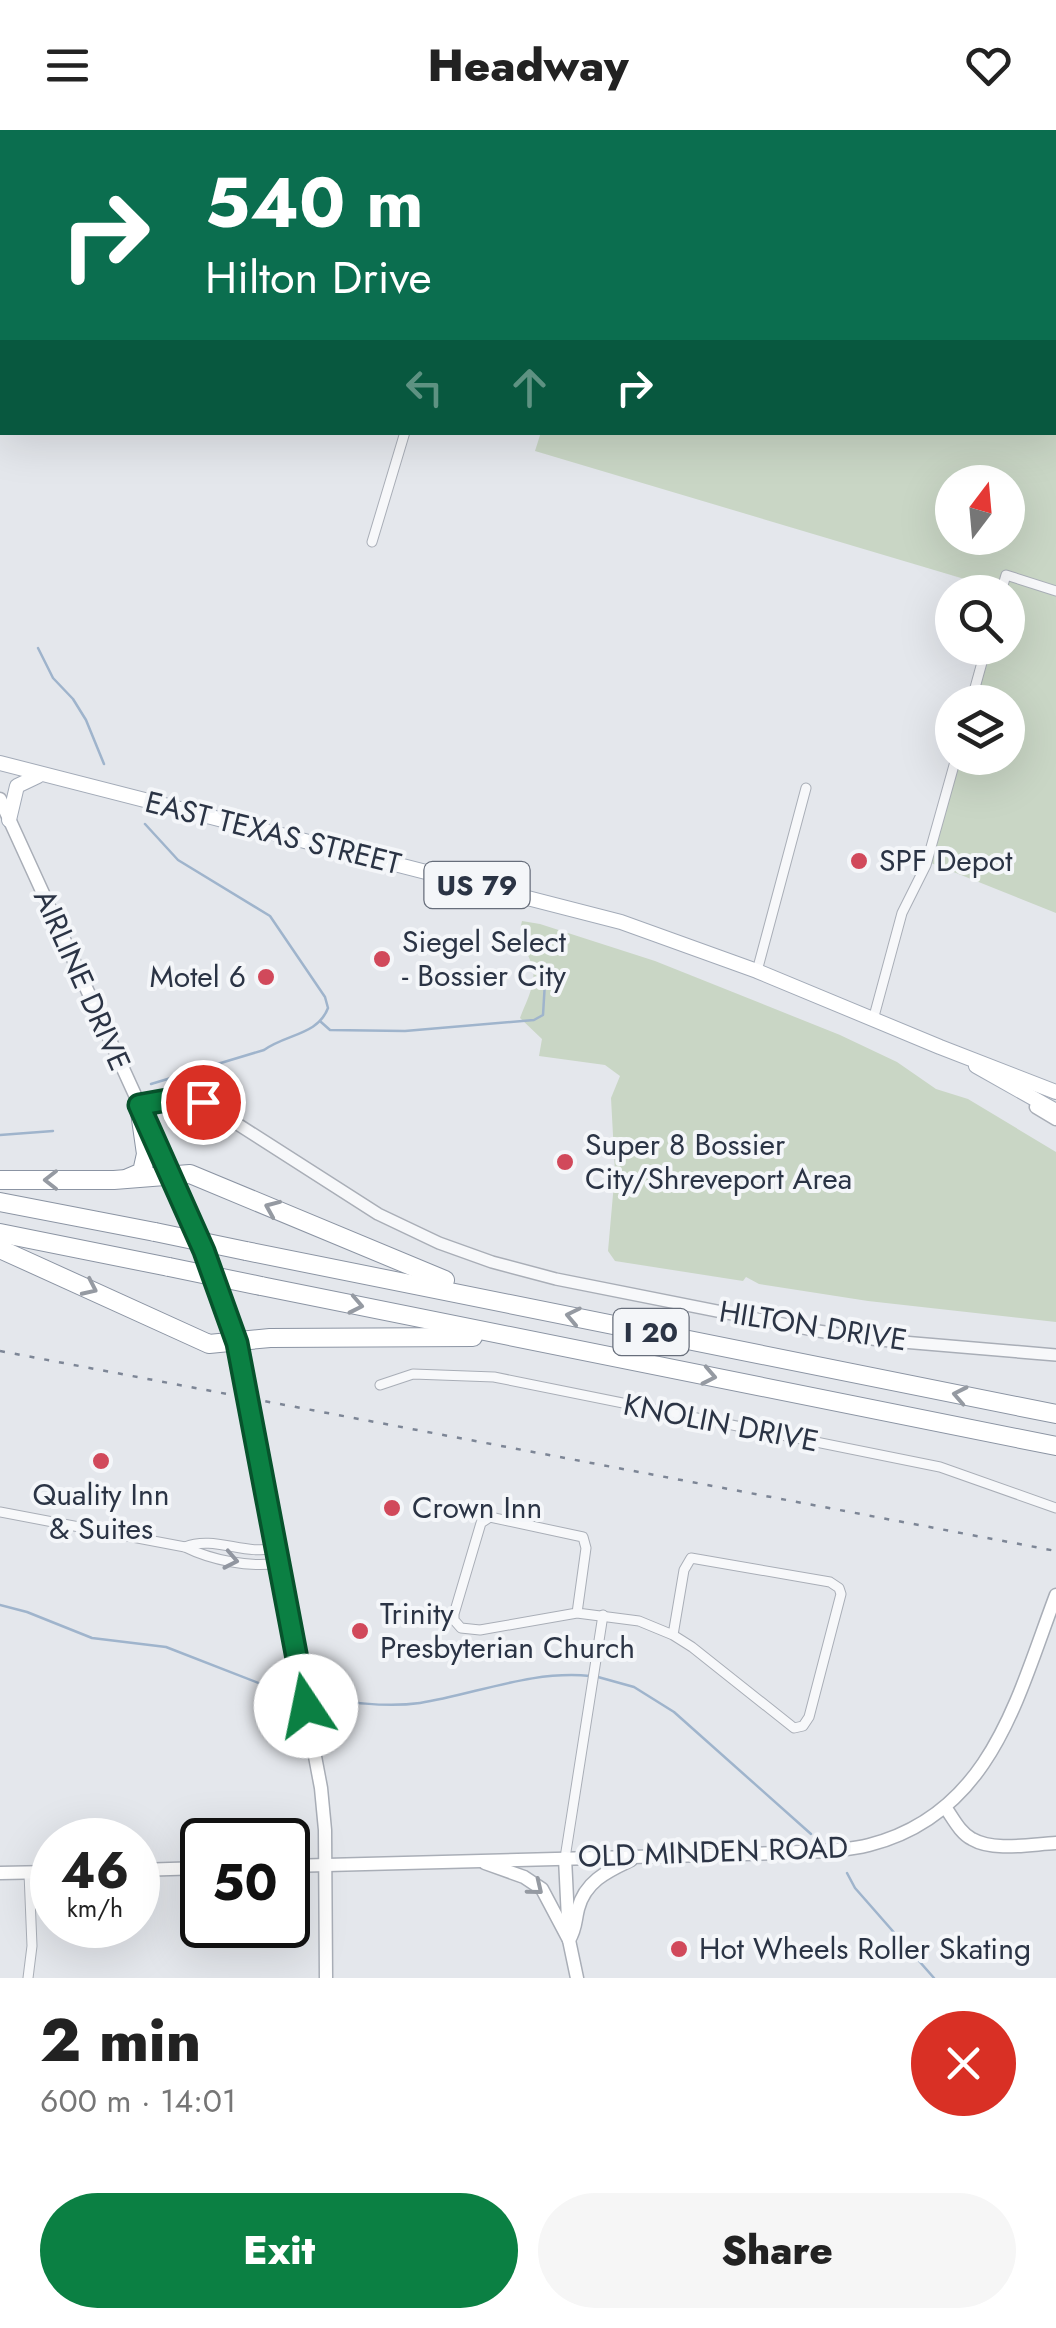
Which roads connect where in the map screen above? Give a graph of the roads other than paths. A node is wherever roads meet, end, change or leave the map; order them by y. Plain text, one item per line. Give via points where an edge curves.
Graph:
1 (403, 435) edge
2 (372, 542) dead end
3 (1025, 581) edge
4 (1056, 590) edge
5 (0, 764) edge
6 (45, 775) junction
7 (951, 775) edge
8 (806, 788) dead end
9 (0, 800) edge
10 (9, 820) junction
11 (757, 970) junction
12 (872, 1020) junction
13 (940, 1048) junction
14 (1056, 1092) edge
15 (139, 1105) junction
16 (1056, 1115) edge
17 (172, 1176) junction
18 (0, 1180) edge
19 (114, 1180) junction
20 (0, 1202) edge
21 (0, 1233) edge
22 (0, 1250) edge
23 (526, 1306) junction
24 (237, 1343) junction
25 (587, 1352) junction
26 (1056, 1355) edge
27 (380, 1385) dead end
28 (1056, 1414) edge
29 (1056, 1446) edge
30 (1056, 1508) edge
31 (0, 1512) edge
32 (277, 1555) junction
33 (1056, 1594) edge
34 (577, 1613) junction
35 (603, 1615) junction
36 (673, 1635) junction
37 (945, 1807) junction
38 (1056, 1843) edge
39 (638, 1856) junction
40 (565, 1858) junction
41 (480, 1860) junction
42 (310, 1865) edge
43 (326, 1865) junction
44 (29, 1873) joint
45 (0, 1874) edge
46 (569, 1940) junction
47 (28, 1978) edge
48 (326, 1978) edge
49 (577, 1978) edge

1 - 2 street
3 - 4 street
5 - 6 main road, EAST TEXAS STREET / US 79
6 - 10 main road via 18,786
6 - 11 main road, EAST TEXAS STREET / US 79 via 589,913
7 - 12 street
8 - 11 street
9 - 10 main road, AIRLINE DRIVE
10 - 15 main road, AIRLINE DRIVE
11 - 12 main road, EAST TEXAS STREET / US 79
12 - 13 main road, EAST TEXAS STREET / US 79
13 - 14 main road, EAST TEXAS STREET / US 79
13 - 16 main road, EAST TEXAS STREET / US 79
15 - 17 main road, AIRLINE DRIVE
15 - 19 highway via 144,1168
15 - 26 street, HILTON DRIVE via 184,1097 203,1102 378,1214 516,1269 840,1335
17 - 19 highway
23 -> 17 highway via 433,1276 190,1174
17 - 24 main road, AIRLINE DRIVE
19 -> 18 highway
20 - 23 highway, I 20, bridge
21 -> 25 highway, I 20, bridge
22 -> 24 highway via 209,1344
28 -> 23 highway, I 20
24 - 25 highway via 459,1337
24 - 32 main road, AIRLINE DRIVE
25 -> 29 highway, I 20
27 - 30 street, KNOLIN DRIVE via 414,1374 494,1377 940,1466
31 - 32 street via 185,1548 205,1542
32 - 43 main road, AIRLINE DRIVE via 322,1793
33 - 37 main road, OLD MINDEN ROAD via 999,1742
34 - 34 street via 583,1537 485,1519 454,1620 473,1630
34 - 35 street
35 - 36 street
35 - 40 street
36 - 36 street via 687,1560 699,1557 839,1588 809,1718 798,1728
37 - 38 main road via 982,1843
37 - 39 main road, OLD MINDEN ROAD via 904,1832 852,1848
39 - 40 main road, OLD MINDEN ROAD
39 - 46 main road via 587,1889
40 - 41 main road, OLD MINDEN ROAD
40 - 46 main road
41 - 43 main road, OLD MINDEN ROAD
41 -> 46 main road via 542,1889
42 - 43 main road, OLD MINDEN ROAD
43 - 48 main road, AIRLINE DRIVE
44 - 45 main road
44 - 47 street
46 - 49 main road

